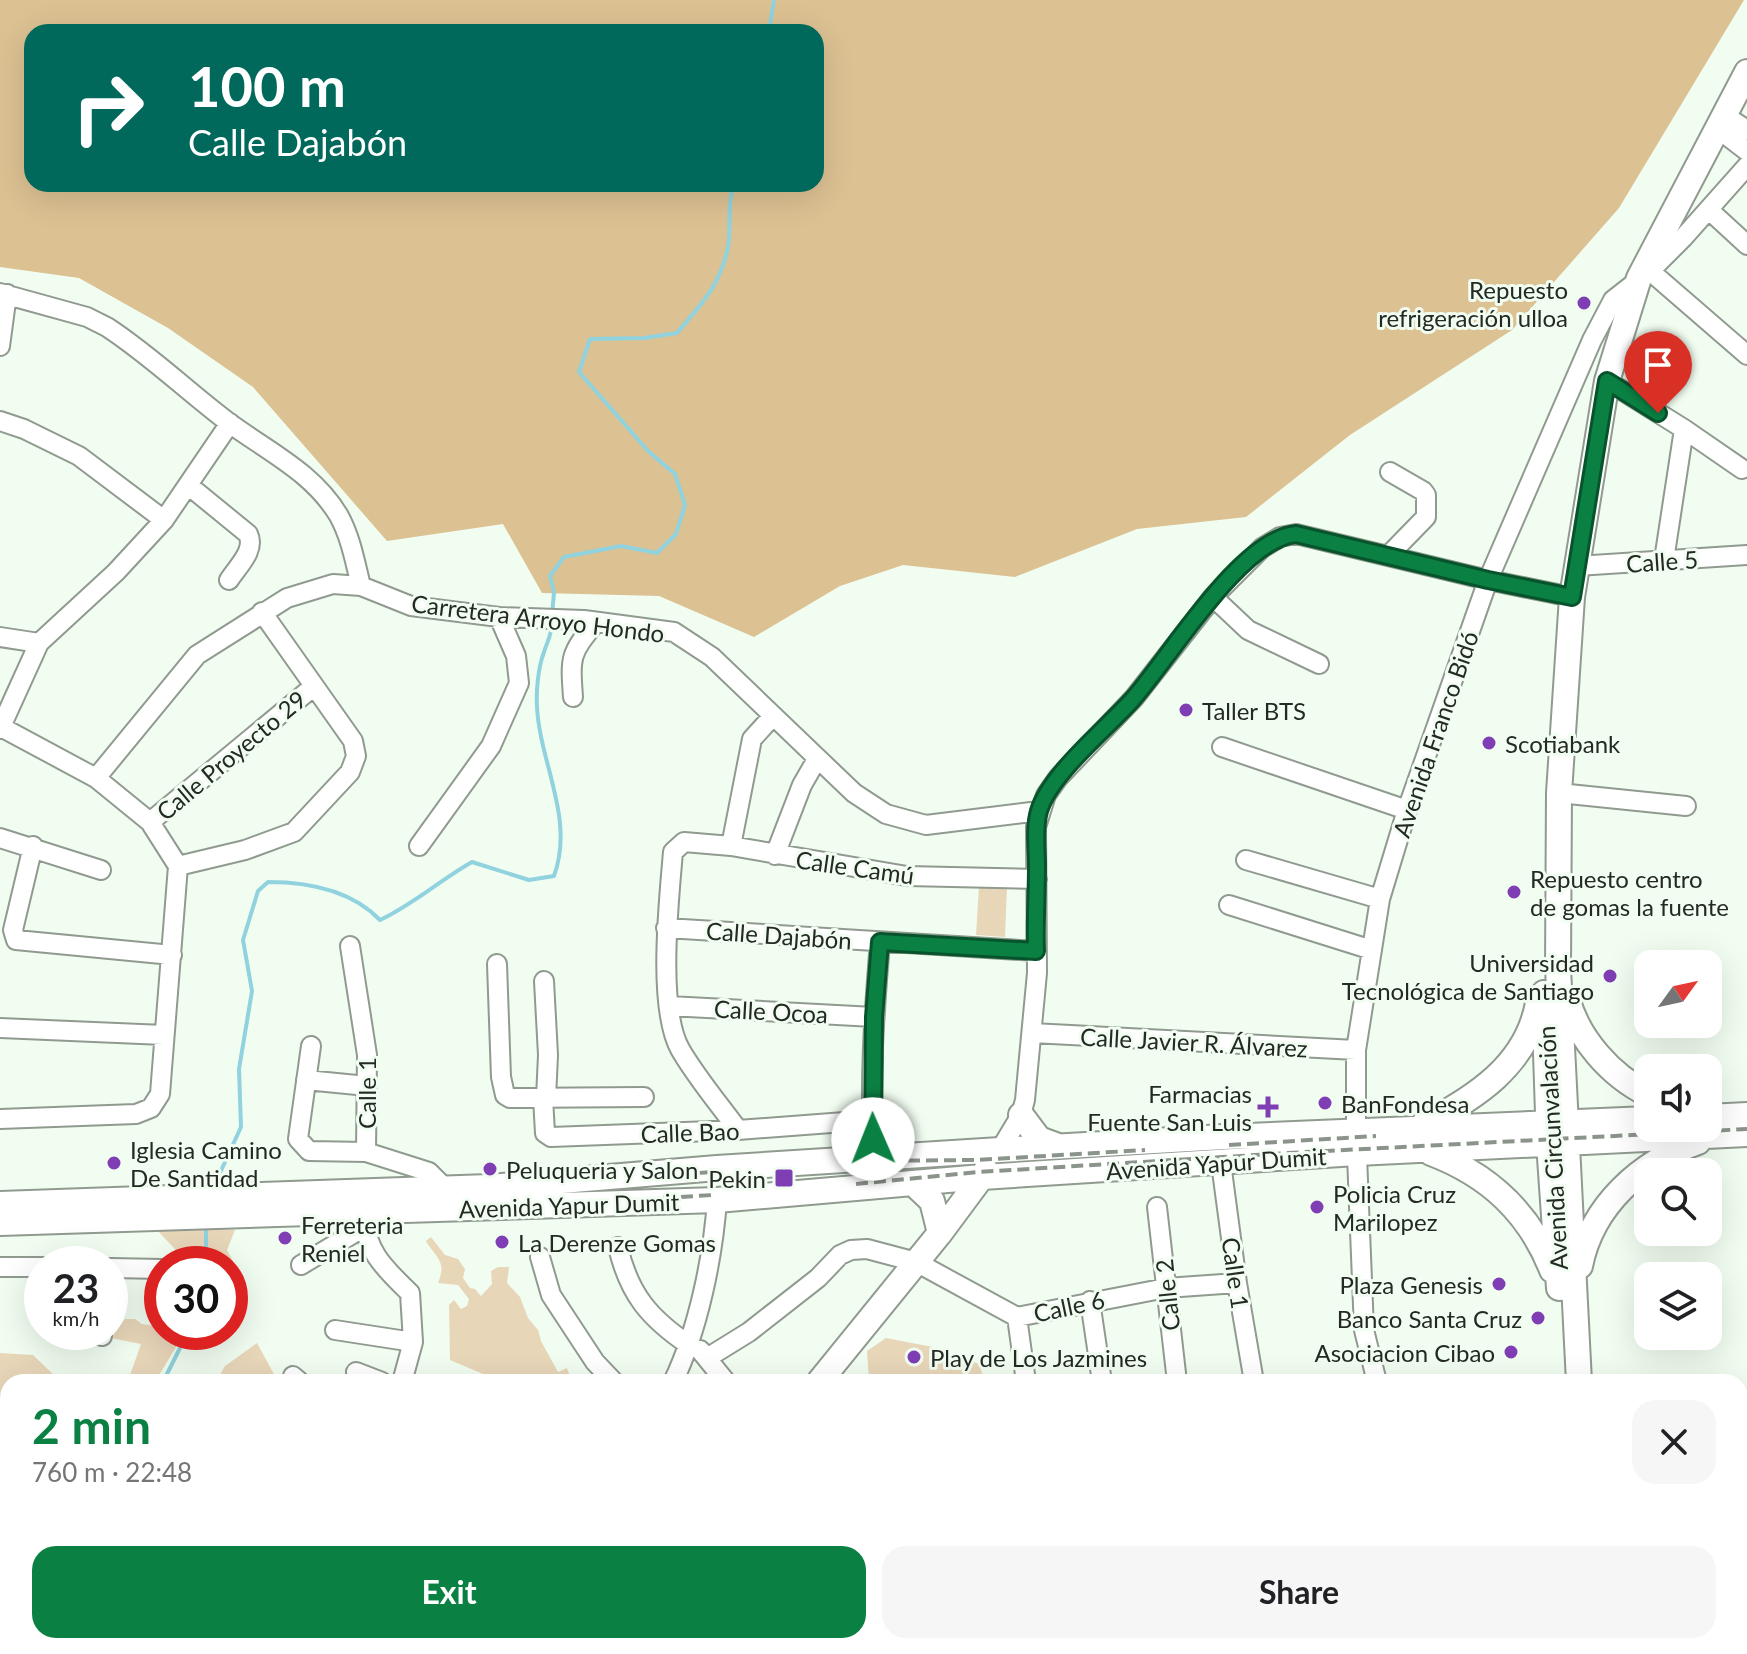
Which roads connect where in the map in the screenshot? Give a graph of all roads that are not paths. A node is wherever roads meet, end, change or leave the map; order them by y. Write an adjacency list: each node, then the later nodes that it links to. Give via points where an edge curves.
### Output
1 (1747, 72): 2 (main road, Avenida Circunvalación)
2 (1721, 122): 3 (street); 4 (street); 8 (main road, Avenida Circunvalación)
3 (1747, 130)
4 (1747, 151)
5 (1747, 166): 6 (street, Avenida Franco Bidó)
6 (1709, 210): 7 (street); 8 (street, Avenida Franco Bidó)
7 (1747, 245)
8 (1644, 274): 11 (street); 12 (main road, Avenida Circunvalación); 25 (street, Avenida Franco Bidó, via 1613,300 1592,340)
9 (4, 294): 10 (street); 14 (street, via 107,327)
10 (0, 346)
11 (1747, 355)
12 (1607, 381): 15 (street); 23 (main road, Avenida Circunvalación)
13 (0, 421): 19 (street, via 79,456)
14 (230, 423): 18 (street); 26 (street, via 315,485 347,534)
15 (1684, 429): 16 (street); 22 (street)
16 (1742, 469)
17 (1390, 472): 21 (street, via 1423,491 1426,517)
18 (188, 485): 19 (street); 24 (street, via 251,539)
19 (164, 520): 33 (street)
20 (1747, 555): 22 (street, Calle 5)
21 (1388, 556): 25 (street); 27 (street, via 1288,535 1262,548)
22 (1664, 560): 23 (street, Calle 5)
23 (1577, 566): 28 (main road, Avenida Circunvalación)
24 (229, 580)
25 (1488, 580): 28 (street); 45 (street, Avenida Franco Bidó)
26 (361, 586): 29 (street, via 333,584); 30 (street, Carretera Arroyo Hondo, via 411,606)
27 (1213, 597): 34 (street, via 1248,630); 46 (street, via 1134,698 1058,778)
28 (1572, 597): 35 (main road, Avenida Circunvalación)
29 (262, 612): 36 (street); 42 (street, via 197,655)
30 (499, 617): 31 (street, Carretera Arroyo Hondo); 50 (street, via 516,656 519,683 491,746)
31 (590, 621): 37 (street, via 573,651); 38 (street, Carretera Arroyo Hondo, via 674,632 712,657)
32 (0, 637): 33 (street)
33 (39, 643): 39 (street)
34 (1319, 664)
35 (1565, 677): 43 (main road, Avenida Circunvalación); 66 (main road, Avenida Circunvalación, via 1544,801)
36 (313, 687): 47 (street, Calle Proyecto 29); 54 (street, via 353,741 356,756 350,772 294,832)
37 (573, 697)
38 (772, 717): 41 (street, Carretera Arroyo Hondo); 51 (street, via 752,739)
39 (0, 728): 42 (street)
40 (1222, 747): 45 (street)
41 (817, 759): 46 (street, Carretera Arroyo Hondo, via 886,814 926,825); 52 (street)
42 (96, 778): 47 (street)
43 (1559, 793): 44 (street); 66 (main road, Avenida Circunvalación)
44 (1686, 806)
45 (1407, 810): 57 (street, Avenida Franco Bidó)
46 (1039, 811): 56 (street)
47 (150, 822): 54 (street)
48 (0, 838): 49 (street)
49 (33, 846): 55 (street); 64 (street, via 13,930 16,940)
50 (419, 846)
51 (731, 846): 52 (street, Calle Camú); 59 (street, Calle Camú, via 677,846)
52 (775, 855): 56 (street, Calle Camú, via 907,876)
53 (1246, 860): 57 (street)
54 (178, 866): 64 (street)
55 (101, 870)
56 (1037, 879): 63 (street)
57 (1380, 899): 62 (street, Avenida Franco Bidó)
58 (1229, 905): 62 (street)
59 (666, 928): 60 (street, Calle Dajabón); 68 (street)
60 (880, 942): 63 (street, Calle Dajabón); 69 (street)
61 (350, 946): 76 (street, Calle 1)
62 (1372, 950): 74 (street, Avenida Franco Bidó)
63 (1036, 951): 71 (street)
64 (172, 955): 72 (street)
65 (497, 964): 79 (street, via 504,1092 510,1098)
66 (1551, 968): 77 (main road, via 1587,1040 1607,1066); 89 (main road, Avenida Circunvalación); 91 (main road, via 1525,1040 1509,1064)
67 (544, 981): 79 (street)
68 (669, 1006): 69 (street, Calle Ocoa); 88 (street, via 680,1049)
69 (874, 1017): 84 (street)
70 (0, 1028): 72 (street)
71 (1032, 1033): 74 (street, Calle Javier R. Álvarez); 80 (street)
72 (164, 1035): 82 (street, via 160,1094 151,1108 136,1114)
73 (311, 1046): 75 (street)
74 (1356, 1050): 92 (street, Avenida Franco Bidó)
75 (306, 1080): 76 (street); 96 (street, via 298,1139 302,1146 309,1151)
76 (367, 1086): 96 (street, Calle 1)
77 (1634, 1087)
78 (644, 1097): 79 (street)
79 (545, 1098): 88 (street, Calle Bao, via 545,1133 551,1137)
80 (1021, 1115): 94 (main road, via 1039,1139); 95 (street)
81 (1747, 1115): 83 (main road)
82 (0, 1119)
83 (1722, 1119)
84 (871, 1120): 88 (street, Calle Bao); 97 (street)
85 (1634, 1121): 89 (main road)
86 (1722, 1124): 90 (main road)
87 (1634, 1127): 89 (main road)
88 (738, 1130)
89 (1558, 1133): 91 (main road, Avenida Yapur Dumit); 118 (main road, Avenida Circunvalación)
90 (1747, 1134)
91 (1420, 1140): 92 (main road, Avenida Yapur Dumit); 118 (main road, via 1504,1194 1526,1219)
92 (1356, 1142): 94 (main road, Avenida Yapur Dumit); 98 (main road, Avenida Yapur Dumit); 136 (street, Avenida Franco Bidó, via 1364,1330)
93 (1684, 1142): 118 (main road, via 1630,1179 1611,1200 1592,1229)
94 (1060, 1147): 95 (main road, Avenida Yapur Dumit)
95 (1000, 1150): 97 (main road, Avenida Yapur Dumit); 99 (main road)
96 (366, 1152): 101 (street, Calle 1, via 429,1172)
97 (874, 1158): 101 (main road, Avenida Yapur Dumit)
98 (1221, 1163): 99 (main road, Avenida Yapur Dumit); 116 (street, Calle 1)
99 (982, 1177): 100 (main road, Avenida Yapur Dumit); 109 (main road)
100 (913, 1183): 102 (main road, Avenida Yapur Dumit); 109 (main road, via 932,1201)
101 (445, 1188): 103 (main road, Avenida Yapur Dumit)
102 (717, 1200): 107 (main road, Avenida Yapur Dumit); 123 (street)
103 (277, 1203): 106 (main road, Avenida Yapur Dumit); 107 (main road, Avenida Yapur Dumit)
104 (0, 1204): 106 (main road, Avenida Yapur Dumit)
105 (1157, 1207): 117 (street, Calle 2)
106 (165, 1208): 108 (main road, Avenida Yapur Dumit)
107 (365, 1219): 113 (street); 122 (street, via 370,1246 410,1293)
108 (0, 1223)
109 (940, 1233): 112 (main road)
110 (618, 1247): 123 (street, via 637,1298 663,1328)
111 (540, 1257): 128 (street, via 551,1295)
112 (916, 1262): 120 (street, Calle 6); 124 (street, Calle 6, via 867,1249 840,1255 749,1332); 131 (main road)
113 (301, 1265)
114 (0, 1267): 115 (street)
115 (24, 1267)
116 (1237, 1283): 117 (street, Calle 6); 135 (street, Calle 1)
117 (1166, 1288): 119 (street, Calle 6); 134 (street, Calle 2)
118 (1567, 1291): 137 (main road, Avenida Circunvalación); 138 (main road, Avenida Circunvalación)
119 (1090, 1301): 120 (street, Calle 6); 133 (street)
120 (1017, 1317): 132 (street)
121 (335, 1330): 122 (street)
122 (413, 1342): 127 (street)
123 (690, 1342): 124 (street); 129 (street)
124 (707, 1358): 130 (street)
125 (356, 1372): 126 (street)
126 (361, 1374)
127 (404, 1374)
128 (606, 1374)
129 (676, 1374)
130 (720, 1374)
131 (825, 1374)
132 (1025, 1374)
133 (1101, 1374)
134 (1176, 1374)
135 (1253, 1374)
136 (1375, 1374)
137 (1562, 1374)
138 (1578, 1374)

